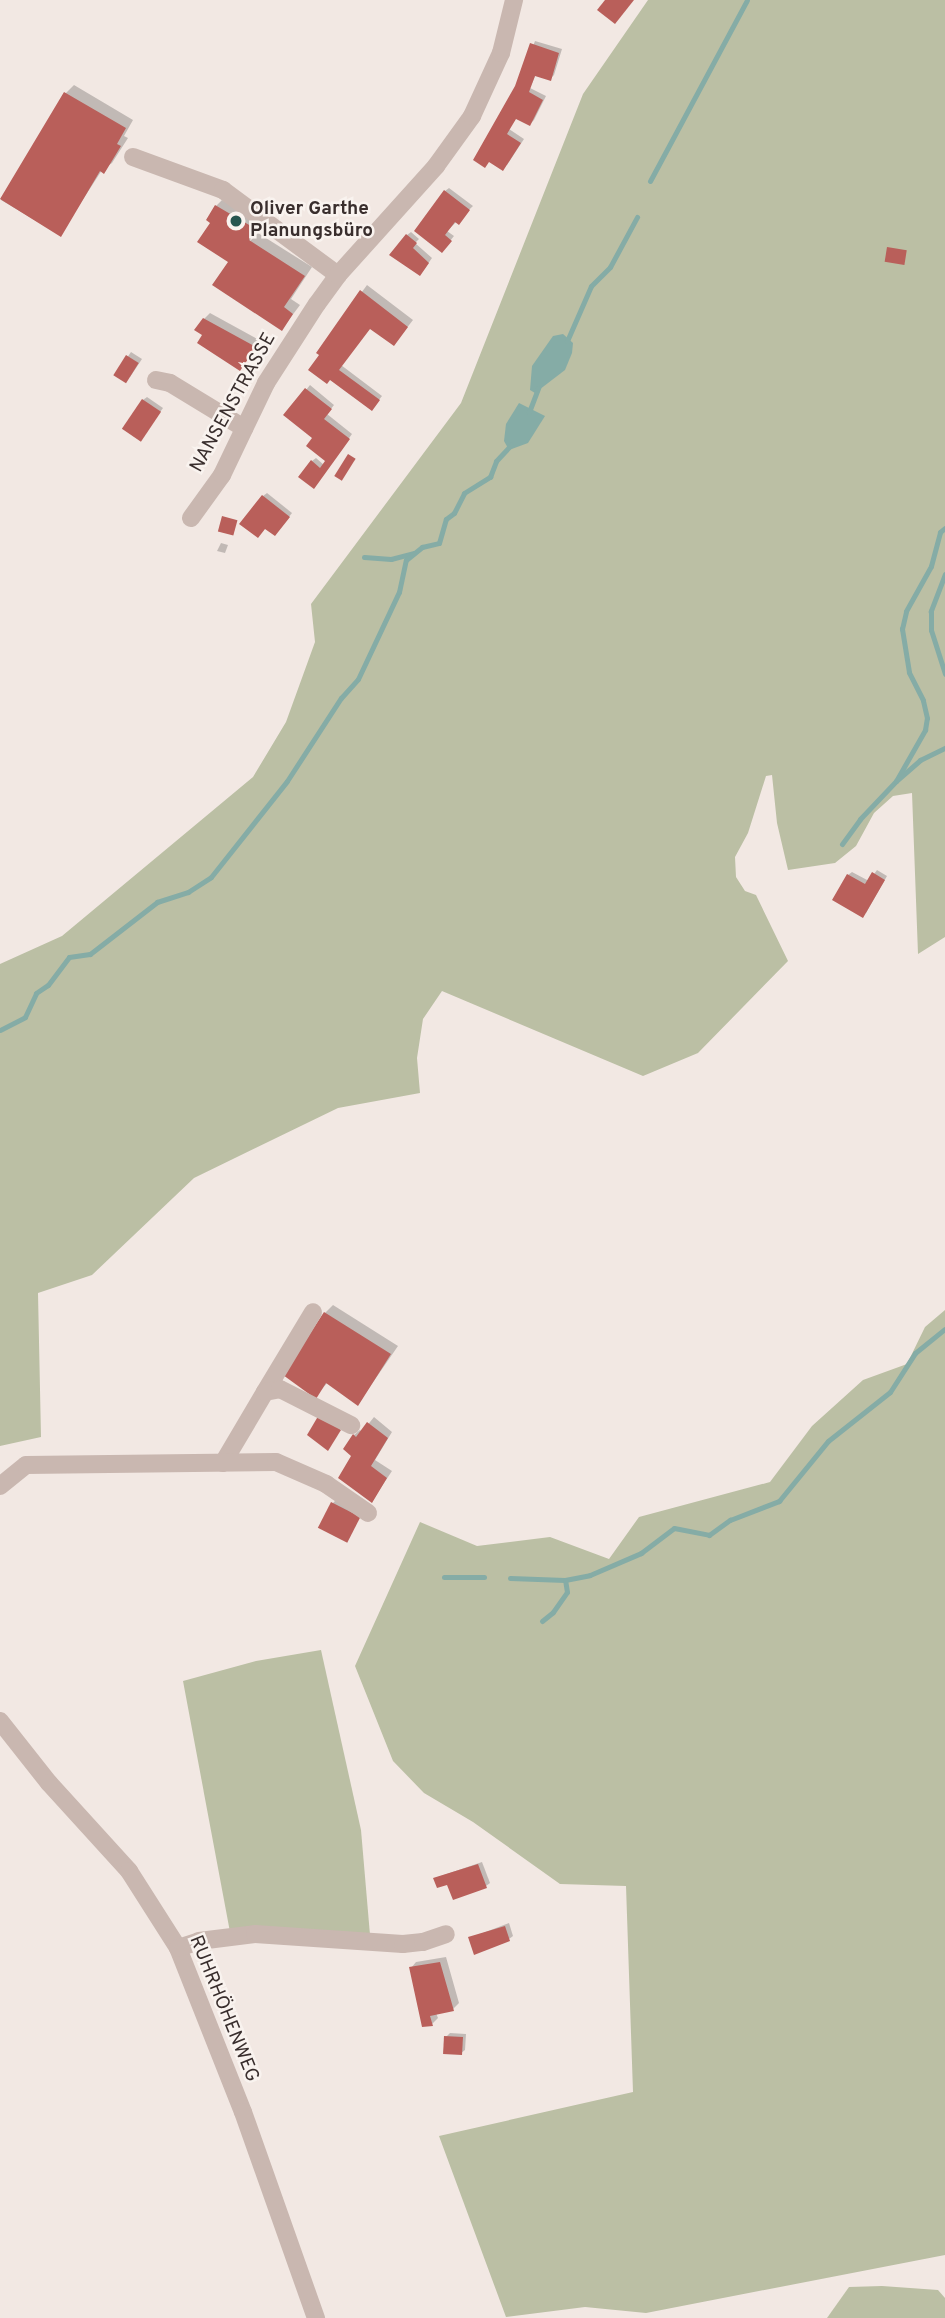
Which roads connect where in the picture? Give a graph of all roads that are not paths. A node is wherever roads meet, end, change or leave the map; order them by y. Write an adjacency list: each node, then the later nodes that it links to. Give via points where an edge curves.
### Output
1 (514, 0): 3 (street, NANSENSTRASSE, via 501,53 472,116 436,166)
2 (133, 157): 3 (street, via 223,190)
3 (338, 275): 5 (street, NANSENSTRASSE, via 279,362)
4 (156, 380): 5 (street, via 170,383)
5 (244, 428): 6 (street, NANSENSTRASSE, via 222,475)
6 (191, 518)
7 (313, 1312): 8 (street)
8 (265, 1392): 9 (street, via 280,1389); 10 (street)
9 (351, 1425)
10 (223, 1463): 11 (street, via 26,1465); 12 (street, via 276,1462 326,1484)
11 (0, 1486)
12 (368, 1513)
13 (0, 1721): 15 (street, RUHRHÖHENWEG, via 129,1871)
14 (446, 1934): 15 (street, via 403,1944 255,1934 223,1936)
15 (178, 1948): 16 (street, RUHRHÖHENWEG, via 243,2112)
16 (316, 2318)

